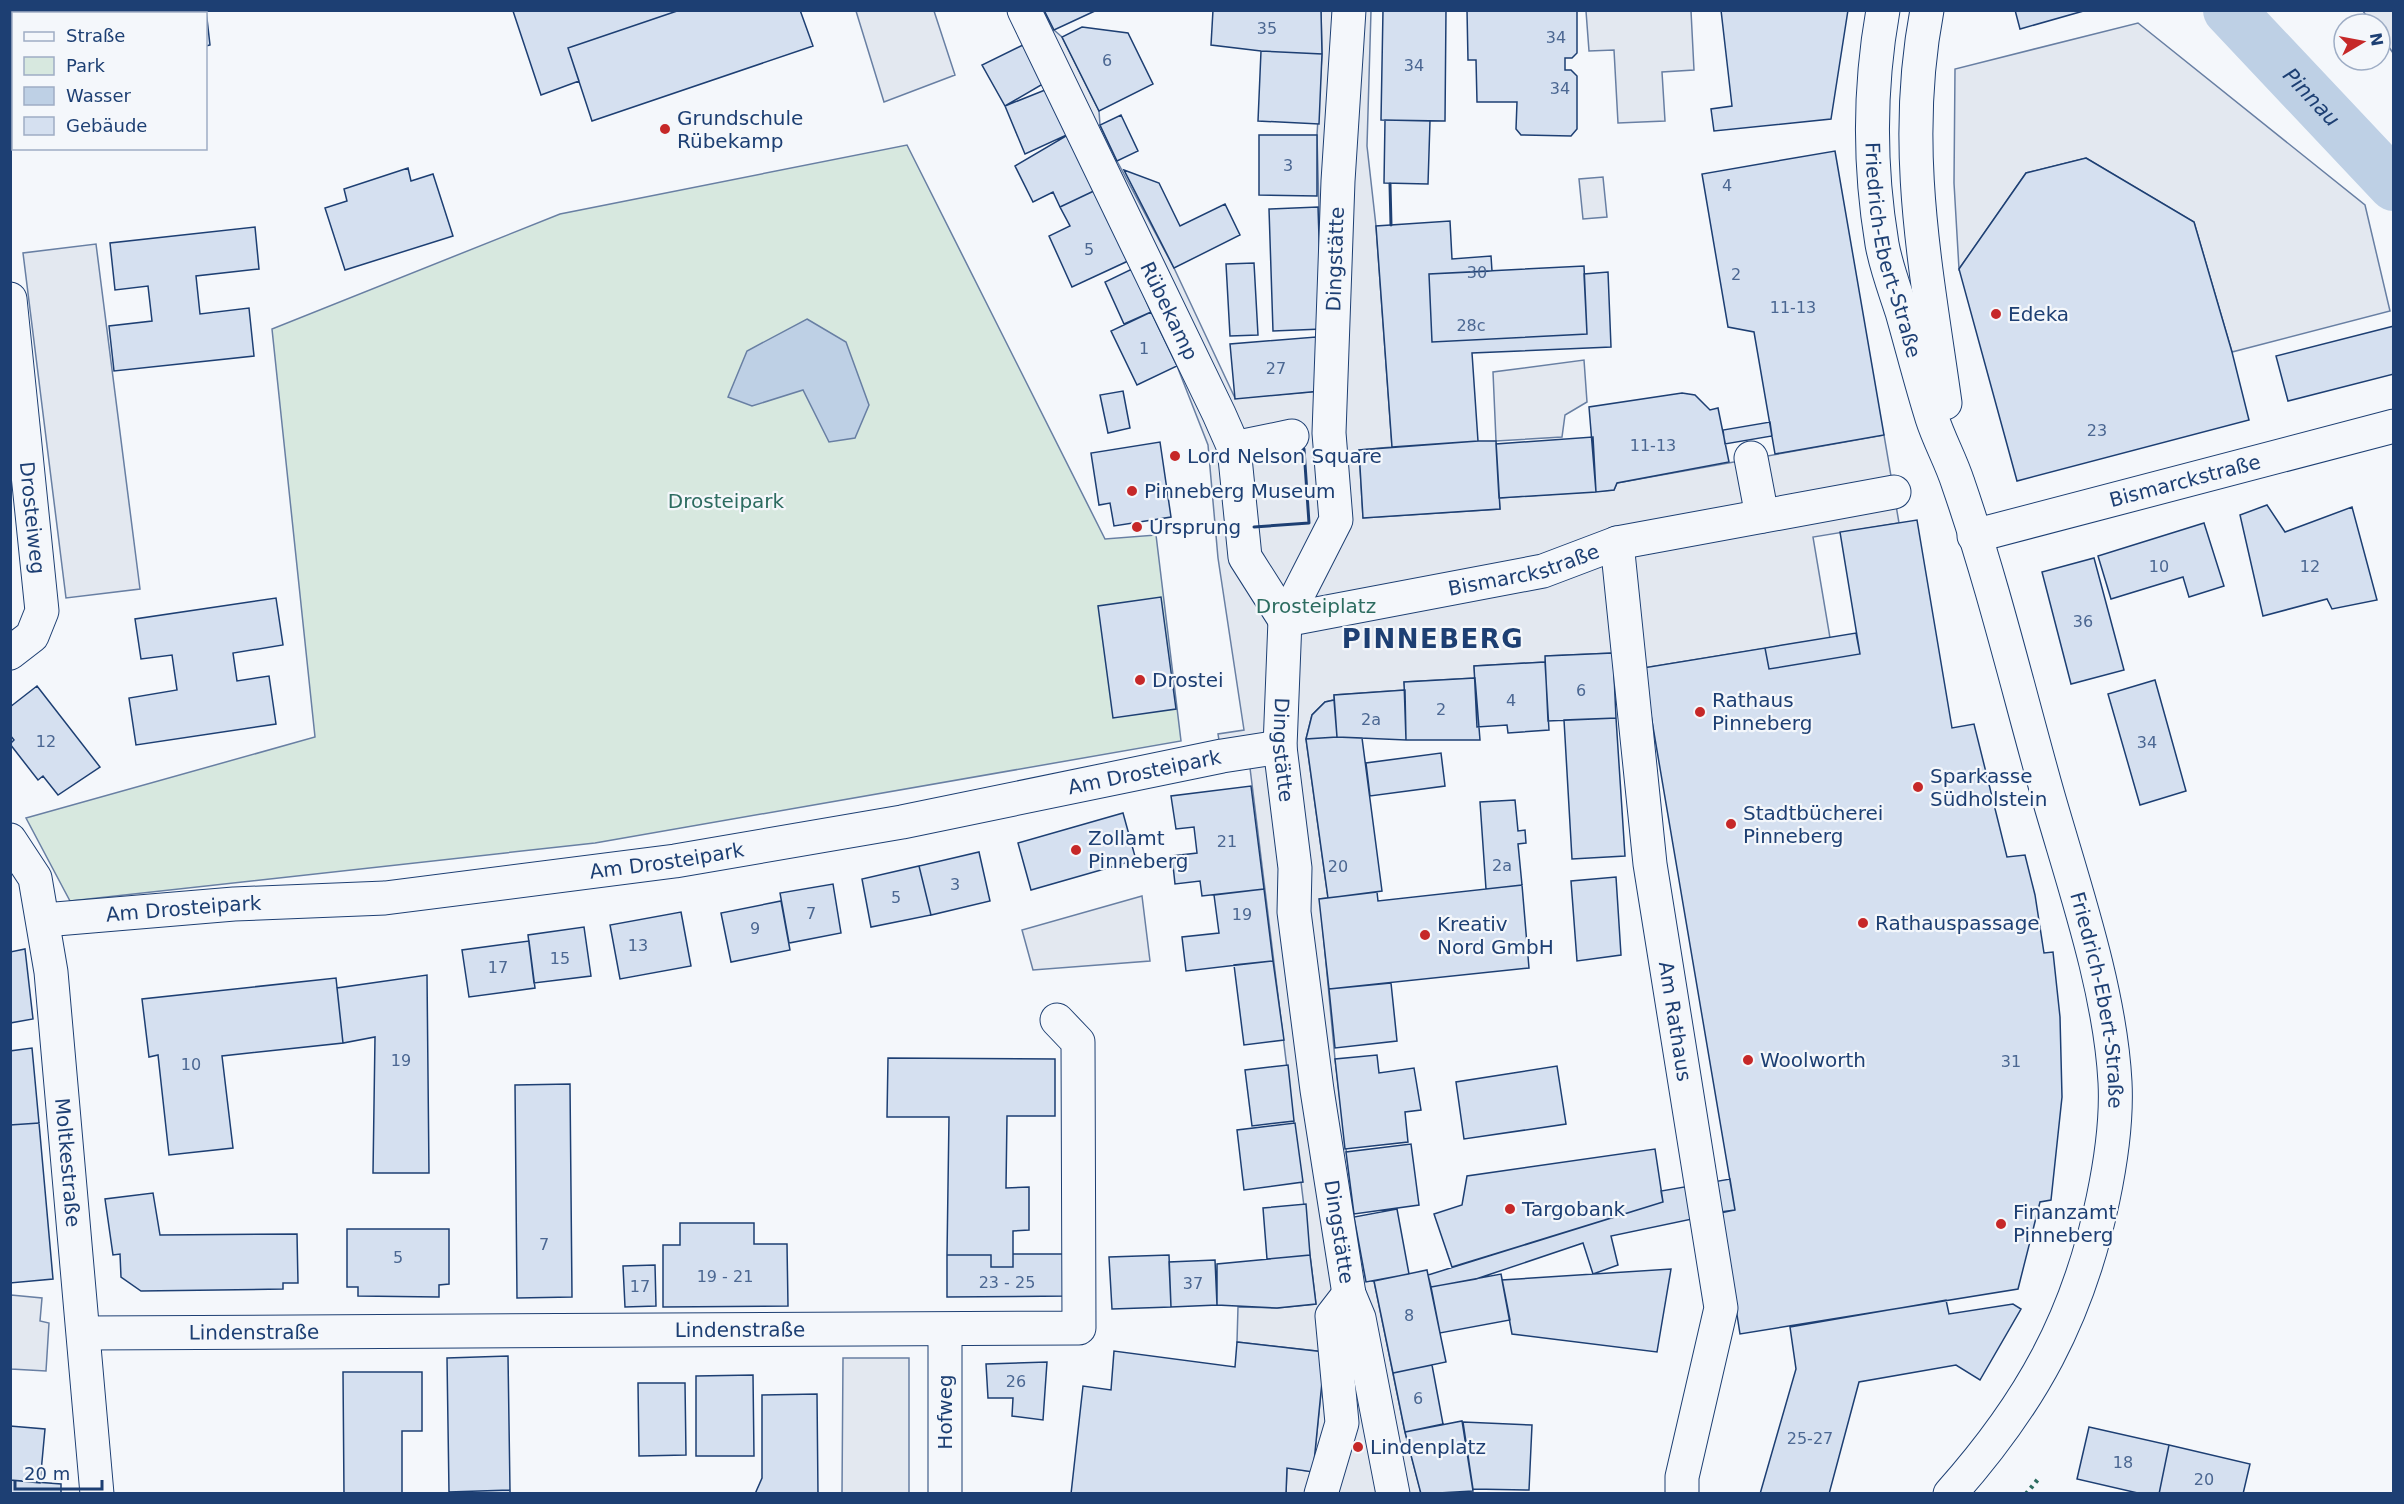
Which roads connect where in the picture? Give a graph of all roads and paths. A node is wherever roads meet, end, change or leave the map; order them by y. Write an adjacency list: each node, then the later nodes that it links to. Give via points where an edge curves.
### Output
1 (1024, 10): 10 (street, Rübekamp)
2 (1349, 10): 9 (street, Dingstätte, via 1338,181)
3 (1883, 10): 5 (street, Friedrich-Ebert-Straße, via 1871,133)
4 (1927, 10): 6 (street, Friedrich-Ebert-Straße, via 1918,56 1914,148)
5 (1883, 248): 6 (street, via 1904,274 1917,281); 12 (street, Friedrich-Ebert-Straße, via 1932,420)
6 (1928, 281): 12 (street, Friedrich-Ebert-Straße)
7 (10, 298): 18 (street, Drosteiweg, via 42,611 32,636)
8 (2394, 426): 15 (street, Bismarckstraße)
9 (1307, 435): 10 (street); 17 (street, Dingstätte, via 1336,520)
10 (1234, 448): 17 (street, Rübekamp, via 1245,557)
11 (1751, 458): 14 (street)
12 (1958, 481): 15 (street, Friedrich-Ebert-Straße)
13 (1894, 492): 14 (street, Bismarckstraße)
14 (1762, 516): 16 (street, Bismarckstraße)
15 (1974, 536): 33 (street, Friedrich-Ebert-Straße, via 2081,905 2110,1044 2115,1110 2109,1176 2094,1245 2065,1326 2024,1398 1983,1457)
16 (1617, 543): 17 (street, Bismarckstraße, via 1543,571); 32 (street, Am Rathaus, via 1650,864 1721,1308 1682,1477)
17 (1285, 620): 19 (street, Dingstätte)
18 (10, 653)
19 (1280, 747): 21 (street, Am Drosteipark, via 902,822 675,861 385,898 234,904); 23 (street, Dingstätte, via 1295,868 1294,912 1312,1054)
20 (10, 840): 21 (street, Moltkestraße, via 35,878)
21 (44, 920): 25 (street, Moltkestraße)
22 (1057, 1020): 24 (street, Lindenstraße, via 1078,1042 1079,1328)
23 (1363, 1295): 26 (street, Dingstätte, via 1359,1318); 27 (street, via 1332,1316)
24 (945, 1330): 25 (street, Lindenstraße); 29 (street, Hofweg)
25 (84, 1333): 28 (street, Moltkestraße)
26 (1369, 1379): 27 (street); 31 (street, Dingstätte)
27 (1342, 1423): 30 (street)
28 (97, 1494)
29 (945, 1494)
30 (1321, 1494)
31 (1393, 1494)
32 (1682, 1494)
33 (1950, 1494)

